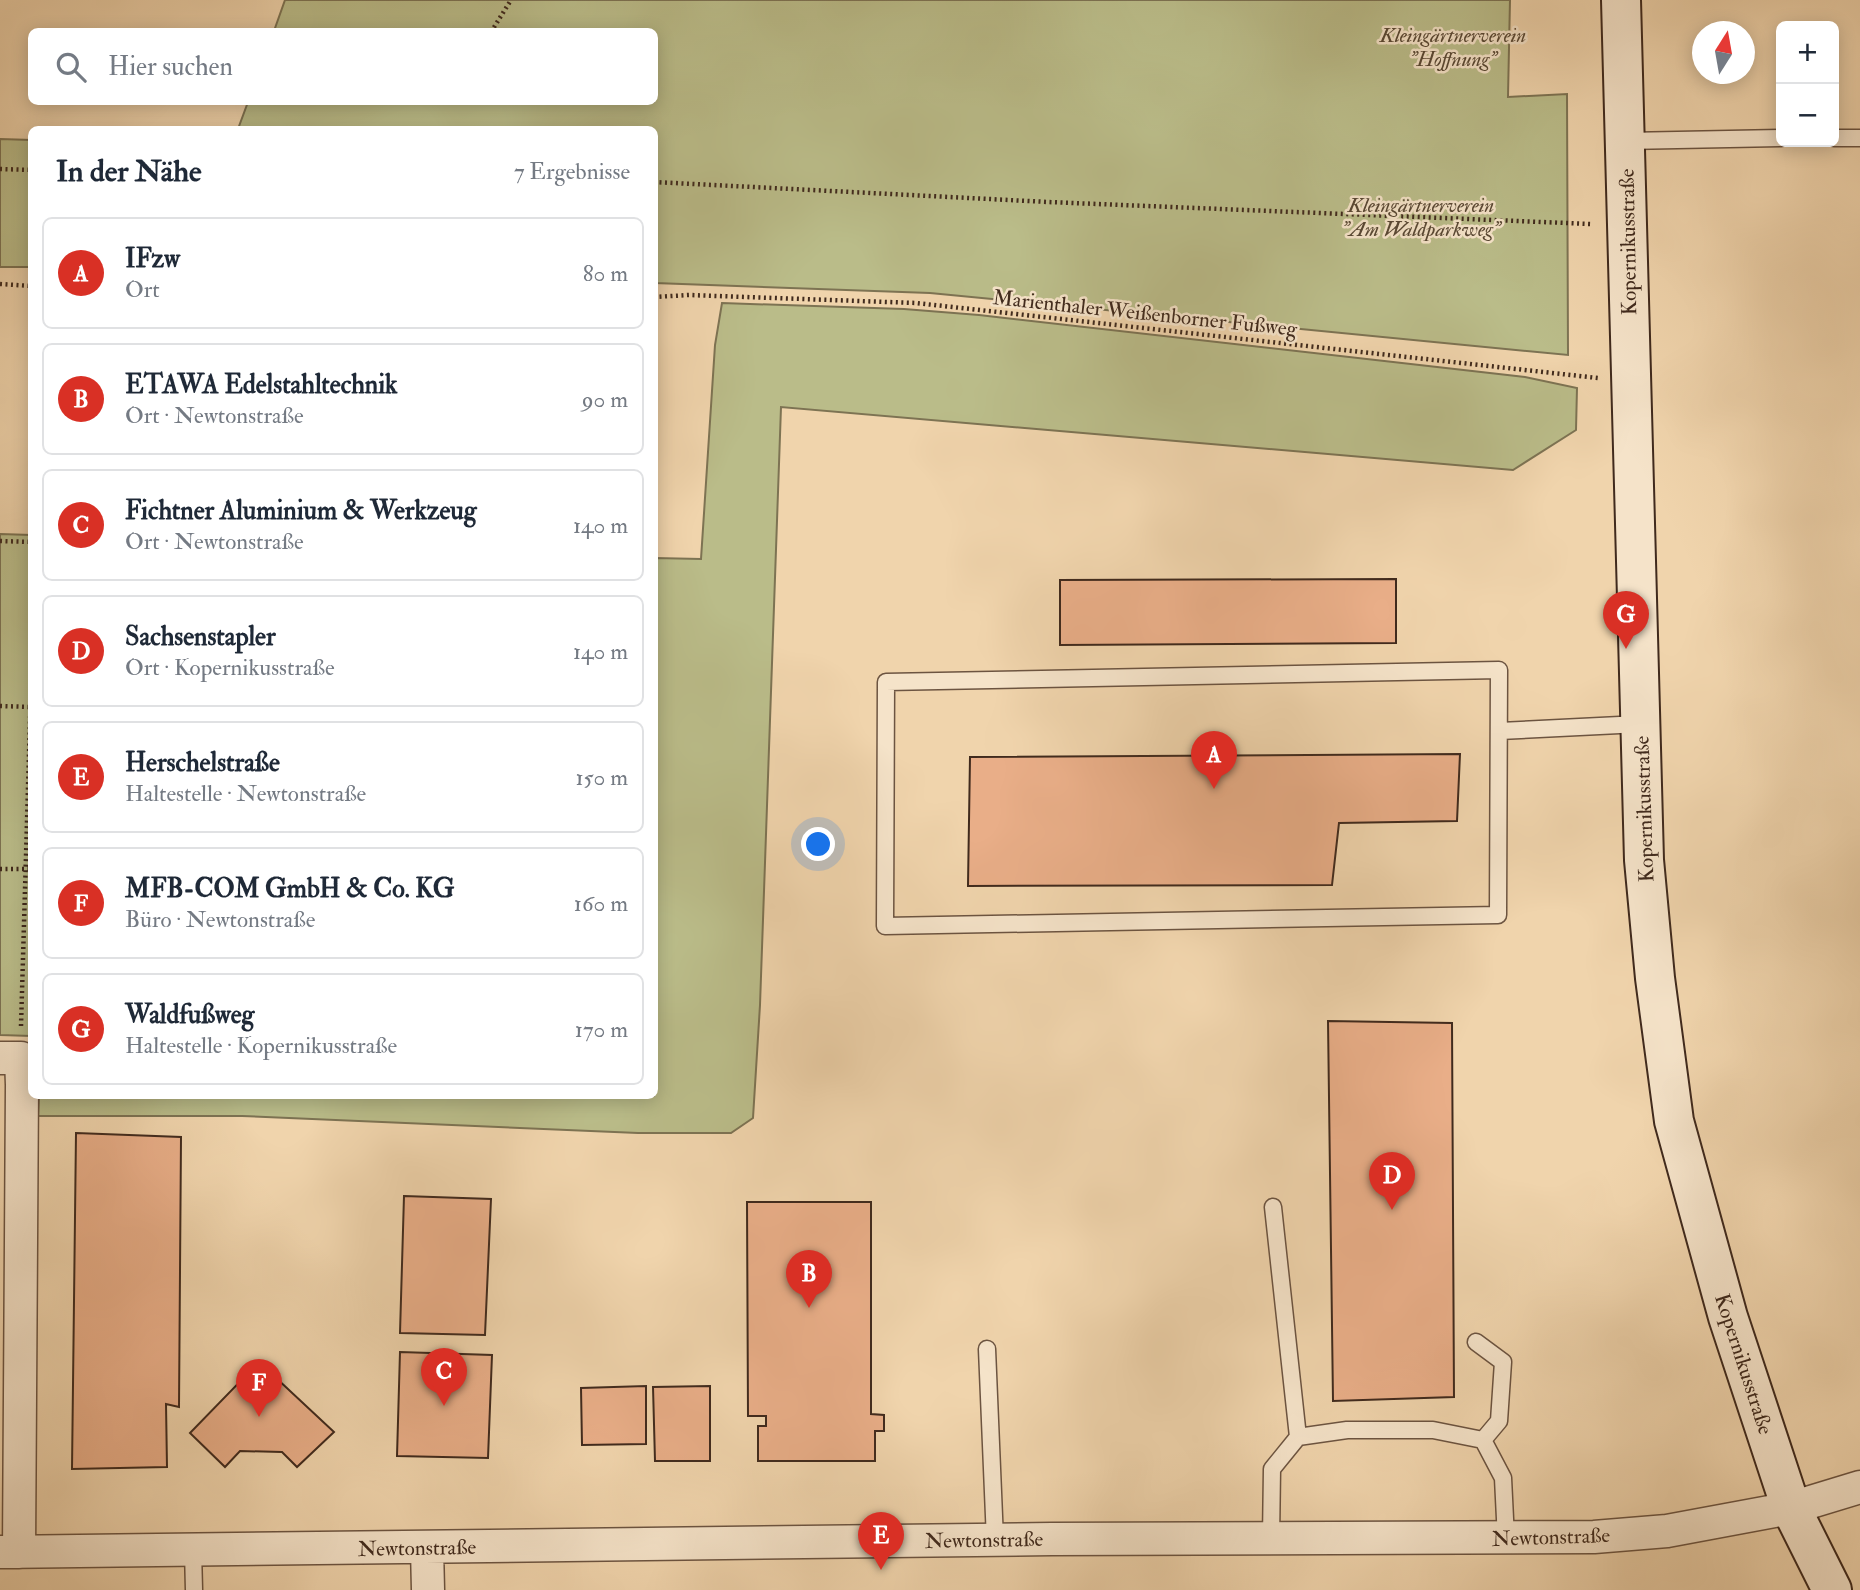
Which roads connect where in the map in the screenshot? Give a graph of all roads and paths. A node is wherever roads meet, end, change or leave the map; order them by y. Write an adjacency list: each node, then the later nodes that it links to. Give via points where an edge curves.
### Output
1 (512, 0): 3 (path)
2 (1621, 0): 7 (street, Kopernikusstraße)
3 (494, 28)
4 (1776, 138): 7 (lane)
5 (1839, 138): 6 (lane)
6 (1860, 138)
7 (1626, 141): 11 (street, Kopernikusstraße)
8 (0, 169): 9 (path)
9 (28, 170)
10 (658, 181): 11 (path)
11 (1627, 225): 15 (street, Kopernikusstraße)
12 (0, 284): 13 (path)
13 (28, 286)
14 (658, 297): 15 (path, Marienthaler Weißenborner Fußweg, via 916,303)
15 (1631, 382): 20 (street, Kopernikusstraße)
16 (0, 541): 17 (path)
17 (28, 542)
18 (0, 706): 19 (path)
19 (28, 707)
20 (1640, 724): 21 (lane); 33 (street, Kopernikusstraße, via 1644,860 1674,1121 1728,1317)
21 (1500, 731): 21 (lane, via 1499,670 886,682 886,926 1498,915)
22 (28, 761): 24 (path)
23 (0, 869): 24 (path)
24 (24, 870): 25 (path); 26 (path)
25 (28, 870)
26 (10, 1058): 39 (street, Newtonstraße, via 22,1085)
27 (1273, 1207): 30 (lane)
28 (1476, 1342): 31 (lane, via 1503,1362 1499,1421)
29 (987, 1349): 36 (lane)
30 (1298, 1437): 31 (lane, via 1347,1430 1433,1430); 34 (lane, via 1272,1469)
31 (1483, 1440): 35 (lane, via 1503,1478)
32 (1860, 1486): 33 (street, Newtonstraße)
33 (1791, 1508): 35 (street, Newtonstraße, via 1667,1531); 42 (street, Kopernikusstraße)
34 (1271, 1539): 35 (street, Newtonstraße); 36 (street, Newtonstraße)
35 (1506, 1539)
36 (995, 1540): 37 (street, Newtonstraße)
37 (427, 1548): 38 (street, Newtonstraße); 41 (street)
38 (193, 1550): 39 (street, Newtonstraße); 40 (lane)
39 (9, 1552)
40 (194, 1590)
41 (428, 1590)
42 (1832, 1590)

